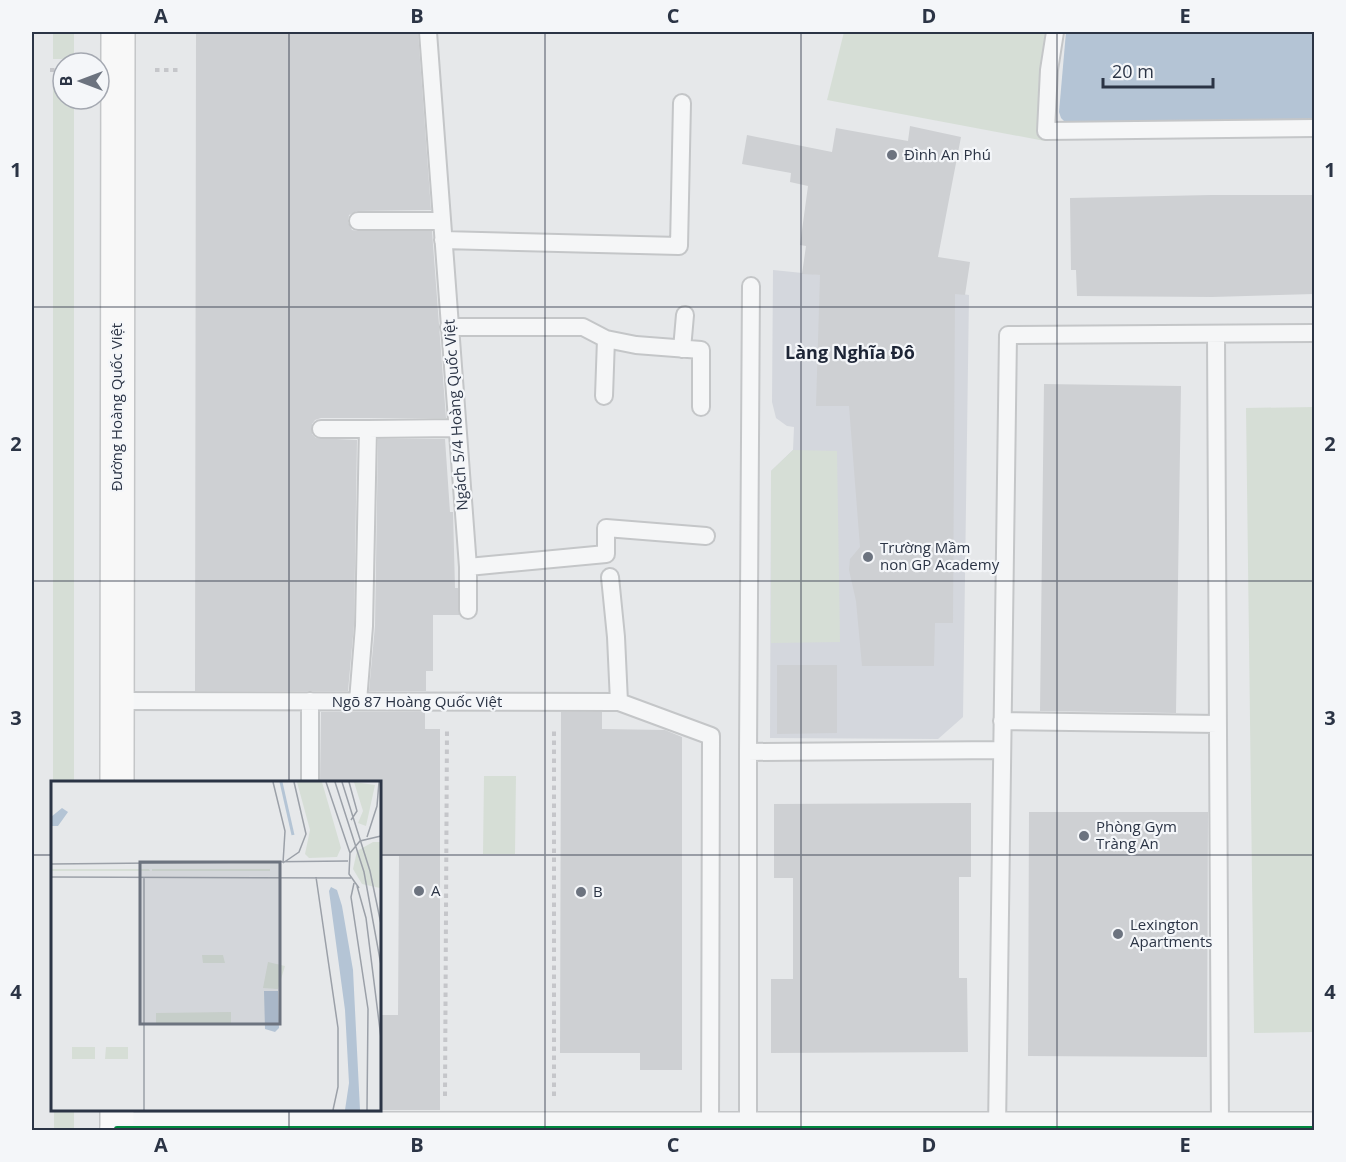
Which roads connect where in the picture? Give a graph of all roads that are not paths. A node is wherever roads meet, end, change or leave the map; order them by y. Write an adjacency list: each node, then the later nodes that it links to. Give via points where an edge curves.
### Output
1 (118, 32): 25 (main road, Đường Hoàng Quốc Việt)
2 (428, 32): 7 (lane, Ngách 5/4 Hoàng Quốc Việt)
3 (1055, 32): 5 (lane, via 1046,131)
4 (682, 103): 8 (lane, via 679,246)
5 (1314, 128)
6 (358, 221): 7 (lane)
7 (442, 221): 8 (lane, Ngách 5/4 Hoàng Quốc Việt)
8 (443, 240): 11 (lane, Ngách 5/4 Hoàng Quốc Việt)
9 (751, 286): 32 (lane)
10 (685, 315): 15 (lane)
11 (449, 327): 14 (lane, via 583,327); 18 (lane, Ngách 5/4 Hoàng Quốc Việt)
12 (1314, 333): 13 (lane)
13 (1216, 334): 29 (lane, via 1008,335); 30 (lane)
14 (606, 339): 15 (lane); 16 (lane)
15 (682, 349): 17 (lane, via 701,350)
16 (604, 396)
17 (701, 407)
18 (456, 428): 20 (lane); 22 (lane, Ngách 5/4 Hoàng Quốc Việt)
19 (321, 429): 20 (lane)
20 (368, 429): 27 (lane, via 364,626)
21 (705, 536): 22 (lane, via 606,528 606,554)
22 (468, 567): 24 (lane, Ngách 5/4 Hoàng Quốc Việt)
23 (610, 577): 28 (lane)
24 (468, 610)
25 (117, 701): 26 (lane, Ngõ 87 Hoàng Quốc Việt); 33 (main road, Đường Hoàng Quốc Việt)
26 (310, 701): 27 (lane, Ngõ 87 Hoàng Quốc Việt); 34 (lane)
27 (358, 701): 28 (lane, Ngõ 87 Hoàng Quốc Việt)
28 (619, 702): 38 (lane, Ngõ 87 Hoàng Quốc Việt, via 711,736)
29 (1002, 721): 30 (lane); 31 (lane)
30 (1218, 724): 41 (lane)
31 (1002, 750): 32 (lane); 40 (lane)
32 (748, 752): 39 (lane)
33 (117, 781)
34 (310, 781)
35 (117, 1123): 36 (street)
36 (445, 1130): 37 (street)
37 (554, 1130): 38 (street)
38 (710, 1130): 39 (street)
39 (748, 1130): 40 (street)
40 (997, 1130): 41 (street)
41 (1220, 1130): 42 (street)
42 (1314, 1130)

